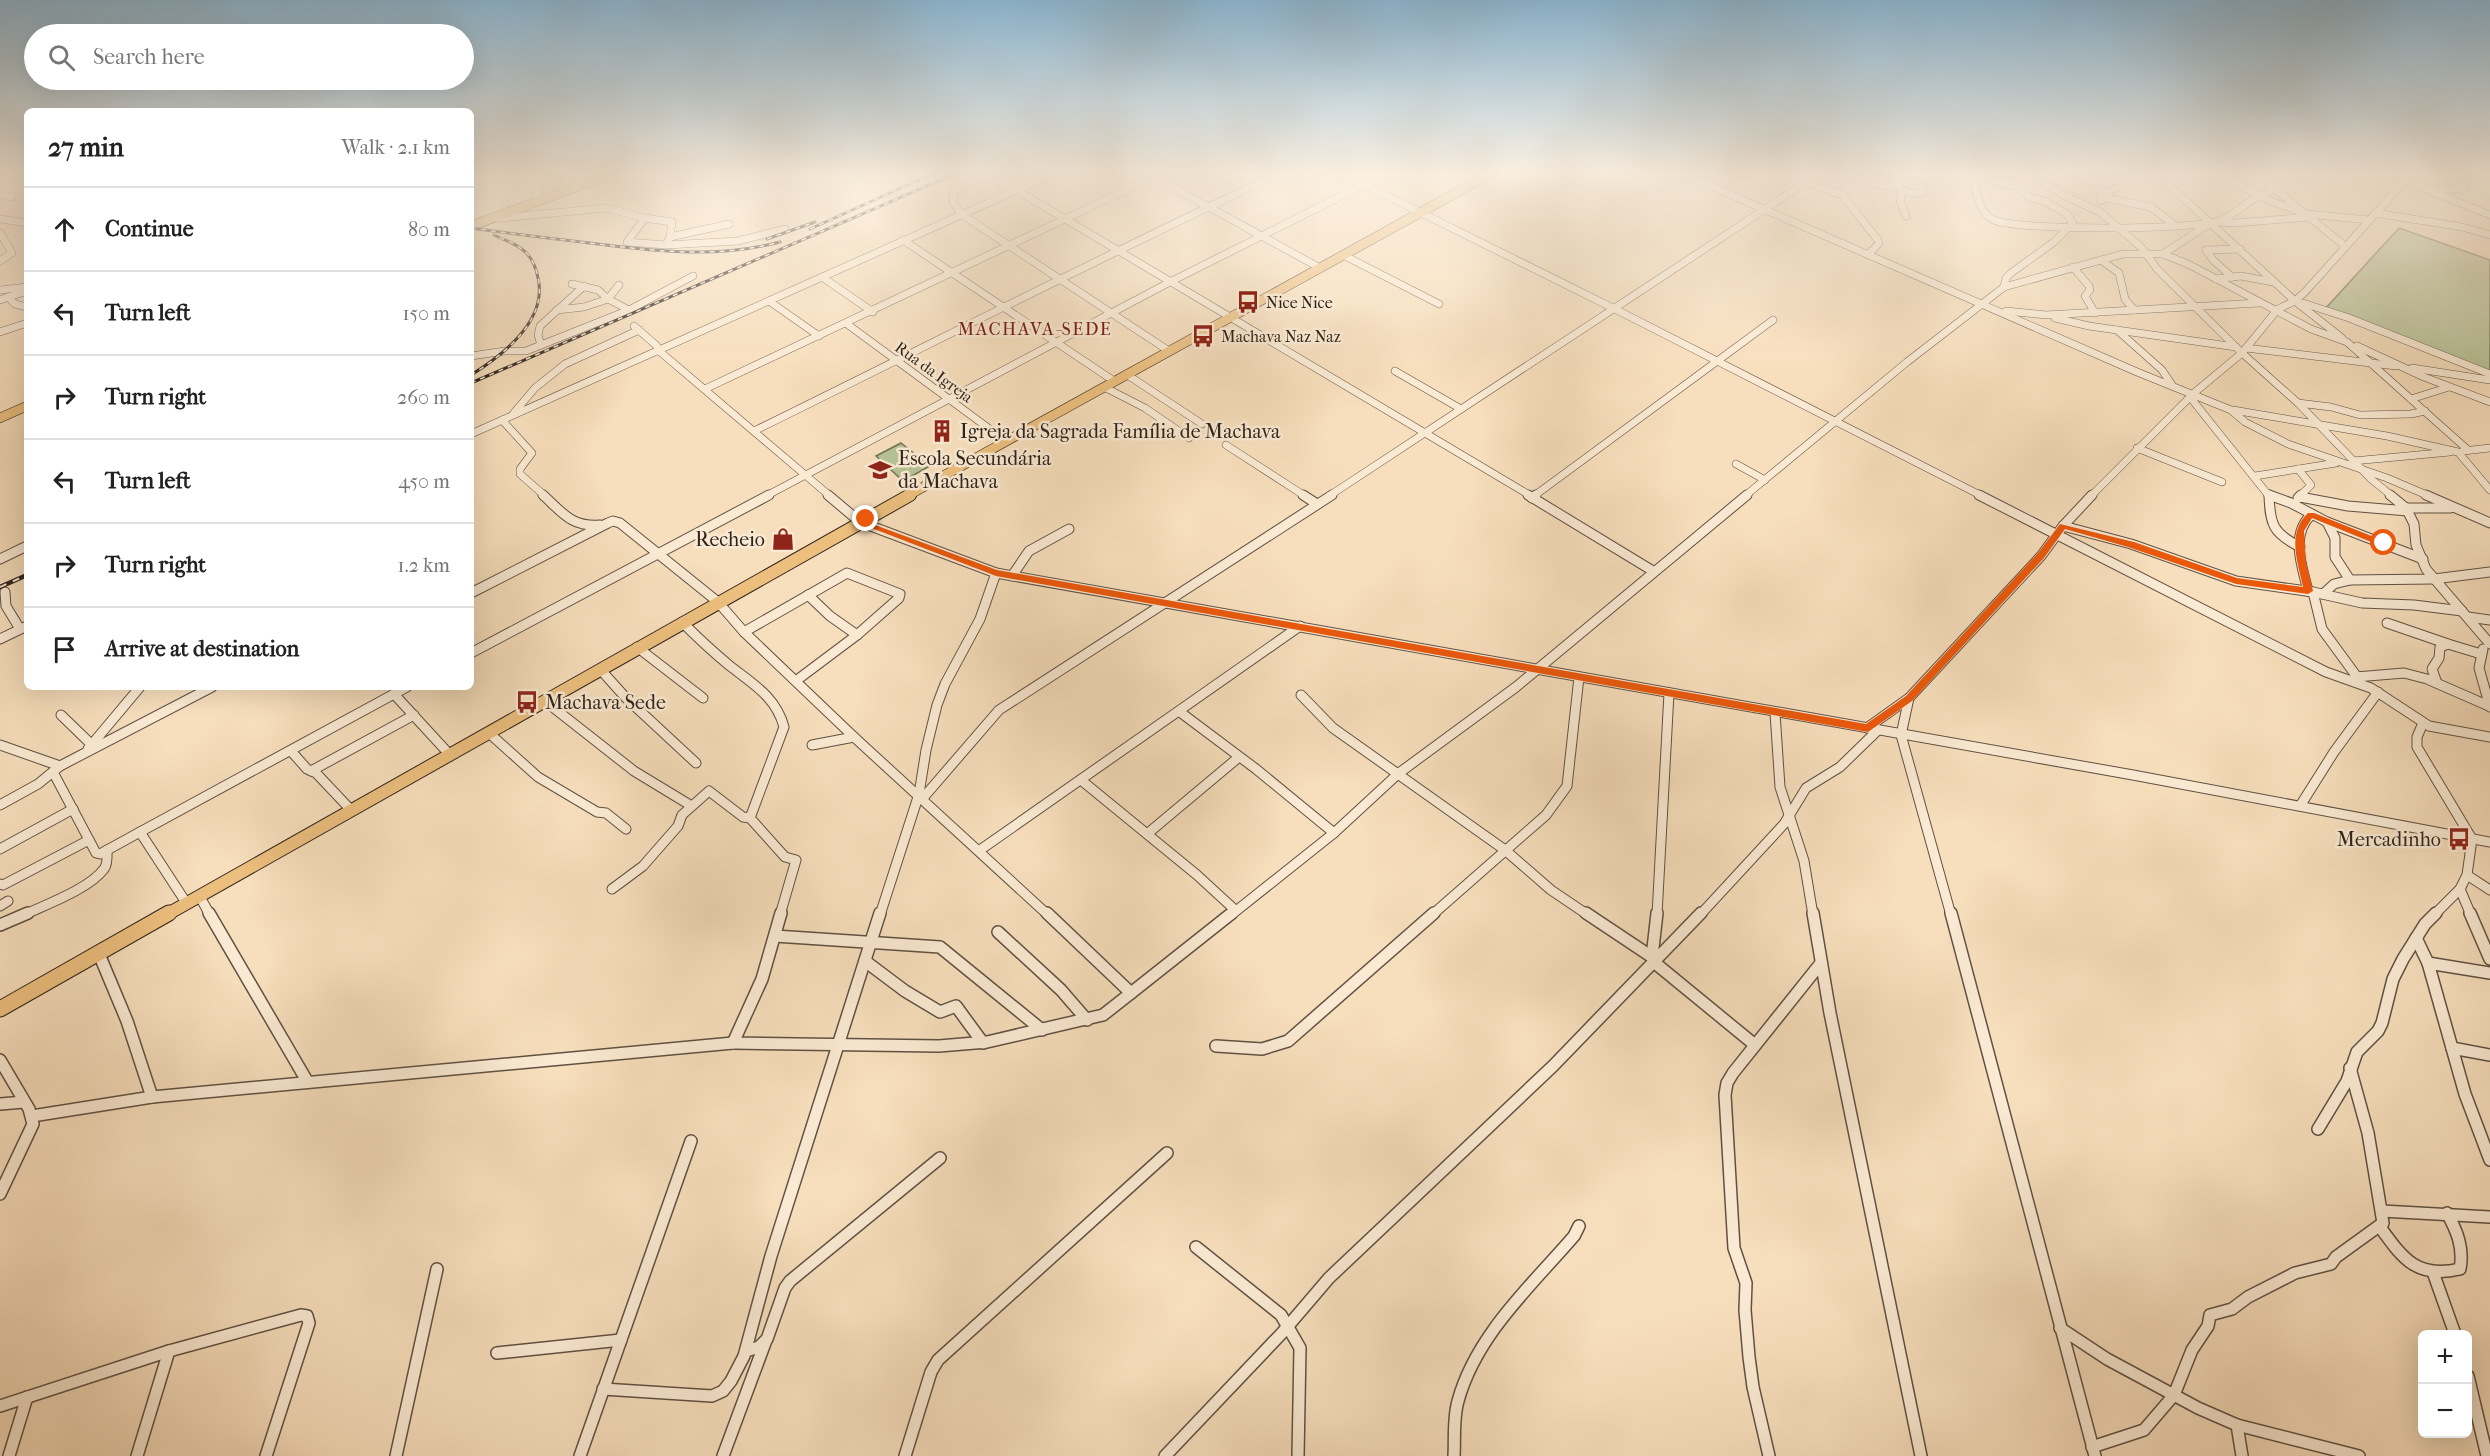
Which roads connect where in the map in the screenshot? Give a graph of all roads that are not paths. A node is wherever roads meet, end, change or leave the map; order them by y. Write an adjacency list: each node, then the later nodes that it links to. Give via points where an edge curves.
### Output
1 (5, 241): 34 (street, via 12,253)
2 (628, 241): 24 (street)
3 (668, 241): 24 (street)
4 (726, 241): 24 (street)
5 (901, 241): 39 (street)
6 (904, 241): 37 (street)
7 (999, 241): 26 (street)
8 (1020, 241): 26 (street)
9 (1104, 241): 27 (street)
10 (1135, 241): 27 (street)
11 (1253, 241): 43 (street)
12 (1272, 241): 36 (street)
13 (1369, 241): 31 (main road)
14 (1477, 241): 63 (street)
15 (1718, 241): 63 (street)
16 (1836, 241): 32 (street)
17 (1878, 241): 32 (street)
18 (2056, 241): 48 (street, via 2011,273)
19 (2132, 241): 29 (street)
20 (2184, 241): 30 (street)
21 (2232, 241): 28 (street)
22 (2339, 241): 25 (street)
23 (2350, 241): 25 (street)
24 (666, 245)
25 (2345, 246): 56 (street)
26 (1008, 247): 37 (street); 42 (street)
27 (1118, 249): 42 (street); 43 (street)
28 (2240, 249): 40 (street, via 2206,250); 44 (street)
29 (2147, 254): 30 (street); 33 (street, via 2127,253); 61 (street)
30 (2163, 254): 41 (street)
31 (1343, 255): 36 (main road); 58 (street)
32 (1868, 255): 59 (street)
33 (2101, 260): 35 (street); 66 (street, via 2119,273 2125,299)
34 (0, 261)
35 (2073, 267): 48 (street); 70 (street, via 2089,286 2085,296)
36 (1320, 268): 73 (main road)
37 (952, 274): 62 (street); 69 (street)
38 (693, 276): 65 (street)
39 (822, 277): 55 (street); 69 (street)
40 (2232, 277): 41 (street); 44 (street)
41 (2216, 279): 57 (street)
42 (1061, 280): 62 (street); 71 (street)
43 (1170, 282): 71 (street); 73 (street)
44 (2276, 282): 56 (street)
45 (572, 284): 47 (street)
46 (619, 285): 53 (street)
47 (584, 286): 53 (street, via 598,290); 64 (street)
48 (2004, 286): 59 (street)
49 (24, 290): 51 (street)
50 (24, 291): 52 (street)
51 (0, 292)
52 (8, 297): 54 (street); 60 (street)
53 (608, 299): 64 (street); 65 (street)
54 (0, 300)
55 (769, 301): 79 (street); 84 (street)
56 (2291, 302): 57 (street); 67 (street); 80 (street); 95 (street, via 2349,318)
57 (2260, 303): 61 (street); 67 (street)
58 (1439, 304)
59 (1983, 304): 68 (street); 114 (street)
60 (24, 306)
61 (2196, 308): 66 (street); 83 (street)
62 (1003, 309): 81 (street); 88 (street)
63 (1615, 309): 89 (street); 108 (street)
64 (557, 310): 82 (street, via 538,330)
65 (629, 310): 82 (street)
66 (2134, 310): 70 (street)
67 (2276, 310): 80 (street, via 2324,335); 83 (street)
68 (1998, 311): 72 (street); 91 (street)
69 (873, 312): 76 (street)
70 (2094, 313): 72 (street)
71 (1110, 314): 81 (street); 85 (street)
72 (2046, 315): 77 (street)
73 (1229, 317): 85 (main road); 118 (street)
74 (1773, 320): 89 (street)
75 (24, 324): 78 (street)
76 (847, 324): 79 (street); 88 (street, Rua da Igreja)
77 (2117, 330): 83 (street); 87 (street)
78 (0, 332)
79 (819, 336): 101 (street)
80 (2347, 342): 90 (street); 92 (street)
81 (1054, 343): 97 (street); 103 (street)
82 (541, 345): 86 (street, via 526,351)
83 (2241, 349): 90 (street, via 2294,352); 102 (street); 105 (street)
84 (658, 350): 101 (street); 111 (street); 111 (street, via 636,328 565,364 535,388)
85 (1169, 351): 94 (main road)
86 (474, 355)
87 (2147, 358): 91 (street); 98 (street)
88 (897, 361): 103 (street, Rua da Igreja); 117 (street)
89 (1716, 362): 114 (street); 138 (street)
90 (2372, 364): 92 (street); 104 (street)
91 (2128, 367): 98 (street)
92 (2403, 367): 96 (street); 100 (street)
93 (1395, 371): 108 (street)
94 (1126, 374): 97 (main road); 115 (street)
95 (2490, 374)
96 (2490, 380)
97 (1114, 381): 99 (main road)
98 (2172, 385): 102 (street)
99 (1104, 387): 120 (street, via 1145,408); 121 (main road)
100 (2450, 387): 104 (street); 106 (street)
101 (705, 389): 117 (street)
102 (2192, 395): 109 (street); 123 (street); 132 (street)
103 (948, 399): 121 (street, Rua da Igreja); 131 (street)
104 (2412, 399): 110 (street)
105 (2298, 402): 110 (street, via 2360,415); 116 (street)
106 (2490, 402)
107 (24, 407): 112 (main road)
108 (1461, 409): 118 (street)
109 (2230, 410): 116 (street); 127 (street, via 2288,444)
110 (2426, 411): 125 (street)
111 (511, 415): 113 (street)
112 (0, 418)
113 (502, 420): 119 (street); 146 (street, via 532,453 520,474 573,522 592,526)
114 (1835, 421): 133 (street); 149 (street)
115 (1202, 424)
116 (2323, 427): 126 (street); 129 (street)
117 (754, 431): 131 (street)
118 (1425, 432): 138 (street); 140 (street)
119 (474, 433)
120 (1189, 438)
121 (1006, 441): 144 (main road)
122 (1226, 445): 140 (street)
123 (2137, 448): 134 (street); 149 (street)
124 (2490, 448): 125 (street)
125 (2468, 450): 126 (street)
126 (2458, 452): 129 (street); 135 (street)
127 (2339, 462): 129 (street); 130 (street)
128 (1736, 464): 133 (street)
129 (2358, 465): 141 (street); 142 (street)
130 (2298, 469): 132 (street); 137 (street, via 2311,485)
131 (806, 475): 144 (street); 152 (street)
132 (2255, 476): 136 (street)
133 (1765, 480): 155 (street)
134 (2222, 482)
135 (2490, 490)
136 (2269, 495): 139 (street); 151 (street, via 2268,512 2274,530)
137 (2300, 497): 139 (street); 142 (street, via 2348,506)
138 (1532, 498): 155 (street)
139 (2291, 503): 143 (street)
140 (1317, 504): 167 (street)
141 (2456, 508): 142 (street); 147 (street)
142 (2407, 509): 154 (street)
143 (2311, 515): 145 (street); 151 (street, via 2299,531)
144 (860, 522): 157 (street); 166 (main road)
145 (2327, 522): 154 (street); 160 (street, via 2335,538 2335,557)
146 (609, 523): 152 (street, via 620,523); 161 (street)
147 (2490, 523)
148 (1069, 529): 158 (street, via 1029,551)
149 (2060, 530): 162 (street, via 2131,544 2236,581); 186 (street, via 2196,607 2325,672 2349,682); 196 (street, via 2041,556)
150 (24, 547): 153 (street)
151 (2300, 547): 162 (street)
152 (658, 553): 166 (street); 180 (street)
153 (0, 559)
154 (2423, 559): 159 (street)
155 (1653, 571): 183 (street)
156 (2490, 572): 159 (street)
157 (996, 573): 158 (street); 220 (street, via 980,619 937,705 926,750)
158 (1012, 576): 167 (street)
159 (2434, 579): 160 (street); 168 (street)
160 (2350, 580): 164 (street, via 2334,584)
161 (474, 591)
162 (2311, 591): 164 (street); 186 (street, via 2322,629)
163 (5, 592): 173 (street, via 6,606)
164 (2323, 594): 168 (street, via 2362,603 2414,605)
165 (807, 595): 174 (street); 175 (street); 175 (street, via 847,573 900,594)
166 (718, 602): 170 (main road); 174 (street)
167 (1166, 604): 172 (street); 220 (street, via 999,710)
168 (2465, 614): 169 (street); 177 (street)
169 (2490, 620)
170 (682, 622): 179 (main road); 227 (street, via 725,663 751,680 781,714 784,727)
171 (2387, 623): 178 (street)
172 (1300, 626): 183 (street); 199 (street)
173 (23, 628): 176 (street)
174 (744, 632): 185 (street)
175 (857, 634): 185 (street)
176 (0, 639)
177 (2488, 642): 181 (street)
178 (2448, 644): 181 (street); 187 (street, via 2440,647 2439,658 2432,666)
179 (638, 647): 182 (main road); 195 (street)
180 (474, 651)
181 (2481, 654): 198 (street, via 2479,668)
182 (600, 669): 197 (main road); 215 (street)
183 (1537, 669): 184 (street); 218 (street)
184 (1580, 677): 192 (street); 238 (street, via 1567,786 1546,815)
185 (796, 680): 207 (street)
186 (2359, 680): 187 (street, via 2404,673); 191 (street)
187 (2437, 683): 198 (street)
188 (138, 690): 211 (street)
189 (206, 690): 211 (street)
190 (401, 690): 193 (street)
191 (2378, 692): 203 (street); 223 (street)
192 (1669, 693): 200 (street); 254 (street)
193 (394, 694): 202 (street); 212 (street)
194 (1300, 694): 218 (street, via 1334,728)
195 (703, 698)
196 (1909, 698): 204 (street); 206 (street)
197 (545, 701): 205 (main road); 222 (street, via 634,771)
198 (2489, 704)
199 (1180, 712): 214 (street); 219 (street)
200 (1775, 713): 204 (street); 226 (street, via 1779,787)
201 (62, 715): 211 (street)
202 (414, 715): 213 (street); 217 (street)
203 (2422, 723): 208 (street); 232 (street, via 2416,747)
204 (1873, 729): 206 (street); 226 (street, via 1840,766 1812,782)
205 (489, 733): 213 (main road); 228 (street, via 538,777 597,812 606,813)
206 (1901, 735): 223 (street); 292 (street)
207 (854, 737): 209 (street); 220 (street)
208 (2490, 737)
209 (812, 744)
210 (0, 745): 216 (street)
211 (89, 748): 216 (street)
212 (291, 751): 217 (street); 229 (street)
213 (450, 755): 225 (main road)
214 (1239, 757): 230 (street); 231 (street)
215 (696, 763)
216 (56, 769): 221 (street); 224 (street)
217 (311, 771): 225 (street)
218 (1400, 773): 230 (street); 238 (street)
219 (1081, 780): 231 (street); 237 (street)
220 (921, 796): 237 (street); 251 (street)
221 (0, 805)
222 (690, 805): 227 (street, via 709,791 742,817); 241 (street, via 678,826 650,858)
223 (2300, 806): 232 (street)
224 (73, 809): 233 (street); 235 (street)
225 (351, 810): 244 (main road)
226 (1789, 816): 254 (street); 256 (street, via 1804,861)
227 (750, 818): 249 (street, via 785,857 796,860)
228 (626, 829)
229 (140, 832): 236 (street); 245 (street)
230 (1334, 833): 246 (street)
231 (1147, 834): 246 (street)
232 (2472, 839): 234 (street); 239 (street)
233 (89, 840): 236 (street, via 98,854); 240 (street)
234 (2490, 842)
235 (0, 849)
236 (107, 849): 247 (street, via 107,864 101,872 67,894)
237 (980, 850): 259 (street)
238 (1505, 850): 254 (street, via 1551,890); 267 (street, via 1288,1041 1265,1050)
239 (2467, 875): 242 (street); 243 (street)
240 (0, 885)
241 (612, 889)
242 (2460, 889): 250 (street, via 2433,914); 253 (street)
243 (2490, 890)
244 (200, 897): 245 (main road); 272 (street)
245 (187, 904): 252 (main road)
246 (1234, 909): 259 (street)
247 (0, 925)
248 (998, 932): 261 (street, via 1061,990)
249 (775, 936): 251 (street); 264 (street, via 762,979)
250 (2416, 938): 257 (street); 271 (street, via 2393,979 2378,1031 2356,1052)
251 (870, 941): 255 (street); 262 (street, via 940,947)
252 (99, 954): 260 (main road); 273 (street)
253 (2490, 959)
254 (1653, 960): 266 (street); 291 (street, via 1553,1066 1329,1278)
255 (865, 962): 263 (street); 265 (street, via 940,1012 956,1006)
256 (1821, 963): 266 (street); 317 (street)
257 (2428, 963): 258 (street); 268 (street)
258 (2490, 973)
259 (1131, 993): 261 (street, via 1113,1009)
260 (0, 1009)
261 (1087, 1020): 262 (street)
262 (1042, 1030): 265 (street)
263 (839, 1042): 264 (street); 265 (street, via 939,1046); 297 (street, via 770,1254)
264 (733, 1043): 272 (street)
265 (983, 1043)
266 (1755, 1045): 316 (street, via 1727,1083 1726,1129 1736,1258 1746,1283 1750,1367)
267 (1216, 1046)
268 (2452, 1048): 269 (street); 281 (street)
269 (2490, 1055)
270 (0, 1060): 274 (street)
271 (2350, 1068): 277 (street, via 2342,1091); 283 (street, via 2368,1133)
272 (307, 1081): 273 (street)
273 (152, 1097): 276 (street)
274 (24, 1102): 275 (street); 276 (street)
275 (0, 1104)
276 (32, 1116): 282 (street, via 31,1130)
277 (2318, 1129)
278 (692, 1142): 295 (street)
279 (1167, 1153): 312 (street, via 938,1360)
280 (940, 1158): 294 (street, via 790,1281)
281 (2490, 1161)
282 (0, 1194)
283 (2382, 1211): 284 (street); 287 (street)
284 (2447, 1213): 285 (street); 290 (street, via 2460,1239 2463,1258 2460,1269)
285 (2490, 1217)
286 (1579, 1226): 315 (street, via 1485,1342 1469,1369 1458,1402)
287 (2380, 1227): 290 (street, via 2409,1263); 301 (street, via 2331,1264 2295,1273 2232,1309 2210,1315)
288 (1196, 1247): 291 (street, via 1281,1314)
289 (437, 1269): 309 (street)
290 (2434, 1275): 293 (street)
291 (1288, 1326): 313 (street); 314 (street, via 1300,1348)
292 (2060, 1328): 301 (street); 305 (street)
293 (2453, 1330)
294 (767, 1339): 297 (street); 311 (street)
295 (621, 1340): 298 (street); 300 (street)
296 (169, 1351): 302 (street); 307 (street); 308 (street, via 307,1316 309,1323)
297 (746, 1351): 300 (street, via 730,1383 712,1396)
298 (497, 1353)
299 (2470, 1384): 320 (street)
300 (603, 1389): 310 (street)
301 (2174, 1395): 304 (street); 305 (street, via 2144,1430 2117,1437)
302 (27, 1397): 303 (street); 306 (street)
303 (0, 1406)
304 (2237, 1425): 318 (street); 319 (street)
305 (2094, 1452)
306 (9, 1456)
307 (137, 1456)
308 (266, 1456)
309 (396, 1456)
310 (580, 1456)
311 (723, 1456)
312 (905, 1456)
313 (1165, 1456)
314 (1298, 1456)
315 (1454, 1456)
316 (1769, 1456)
317 (1921, 1456)
318 (2242, 1456)
319 (2359, 1456)
320 (2487, 1456)

